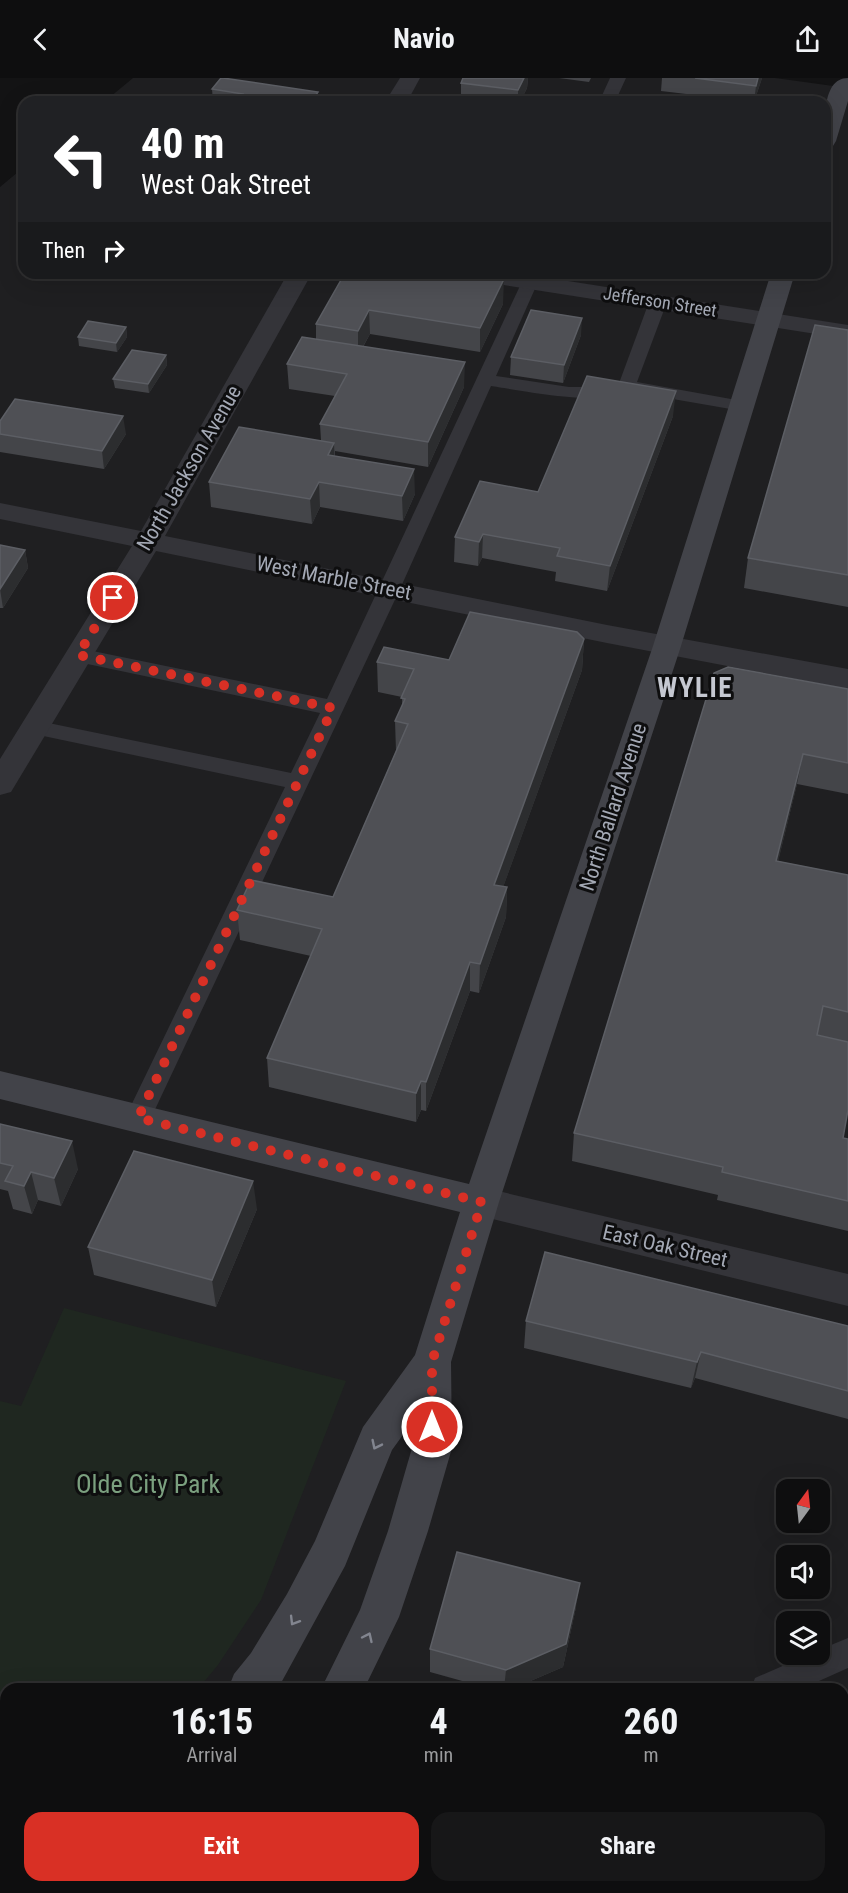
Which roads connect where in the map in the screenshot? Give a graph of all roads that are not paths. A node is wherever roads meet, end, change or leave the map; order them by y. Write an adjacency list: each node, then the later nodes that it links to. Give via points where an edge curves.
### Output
1 (410, 78): 4 (street)
2 (618, 78): 5 (lane)
3 (843, 83): 6 (main road)
4 (400, 96)
5 (610, 96)
6 (831, 122)
7 (297, 279): 18 (street, North Jackson Avenue)
8 (533, 279): 14 (lane)
9 (538, 279): 11 (street, Jefferson Street)
10 (781, 279): 12 (main road, North Ballard Avenue)
11 (658, 302): 12 (street, Jefferson Street); 15 (lane)
12 (769, 319): 13 (street, Jefferson Street); 16 (main road, North Ballard Avenue)
13 (848, 332)
14 (486, 380): 15 (lane, via 569,392 608,393); 19 (lane)
15 (627, 386): 16 (lane)
16 (742, 406): 20 (main road, North Ballard Avenue)
17 (0, 511): 18 (street, West Marble Street)
18 (148, 542): 19 (street, West Marble Street); 21 (street, North Jackson Avenue)
19 (390, 589): 20 (street, West Marble Street); 23 (lane)
20 (668, 646): 22 (street, West Marble Street); 29 (main road, North Ballard Avenue)
21 (78, 655): 23 (lane); 24 (street, North Jackson Avenue)
22 (848, 680)
23 (333, 708): 25 (lane)
24 (34, 727): 25 (lane); 26 (street, North Jackson Avenue)
25 (298, 782): 28 (lane)
26 (0, 784)
27 (0, 1085): 28 (main road)
28 (138, 1118): 29 (main road)
29 (482, 1202): 30 (street, East Oak Street); 31 (main road, North Ballard Avenue)
30 (848, 1290)
31 (432, 1362): 33 (main road, one-way to 33, via 377,1440 331,1552 302,1608); 34 (main road, one-way to 31, via 378,1617 432,1448)
32 (848, 1653): 35 (lane)
33 (254, 1683)
34 (345, 1683)
35 (780, 1683)

